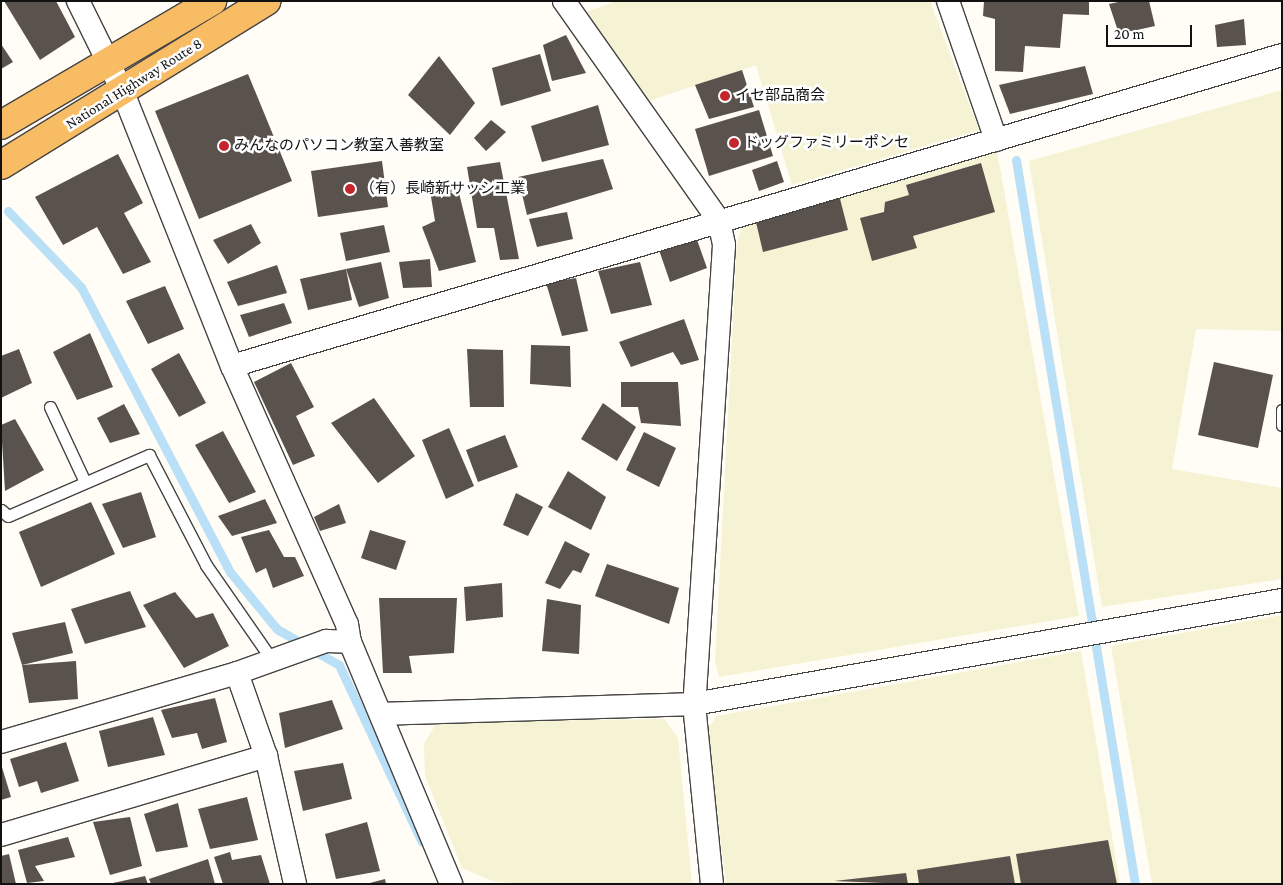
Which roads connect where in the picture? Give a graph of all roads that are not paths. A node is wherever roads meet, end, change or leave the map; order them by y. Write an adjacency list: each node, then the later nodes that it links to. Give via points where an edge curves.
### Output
1 (78, 1): 7 (street)
2 (212, 1): 7 (highway, National Highway Route 8)
3 (267, 1): 8 (highway, National Highway Route 8)
4 (564, 1): 12 (street)
5 (948, 1): 10 (street)
6 (1282, 55): 10 (street)
7 (110, 65): 8 (street); 9 (highway, National Highway Route 8)
8 (122, 90): 11 (highway, National Highway Route 8); 13 (street)
9 (1, 125)
10 (996, 140): 12 (street)
11 (1, 165)
12 (719, 221): 13 (street); 23 (street, via 724,245)
13 (232, 366): 20 (street, via 347,624)
14 (50, 407): 17 (lane)
15 (1282, 410): 16 (lane)
16 (1282, 426)
17 (85, 482): 18 (lane, via 8,516); 21 (lane, via 149,455 206,566)
18 (1, 510)
19 (1282, 600): 23 (street)
20 (350, 642): 21 (street, via 326,641); 24 (street)
21 (272, 660): 22 (street)
22 (237, 673): 25 (street); 26 (street)
23 (694, 704): 24 (street); 30 (street)
24 (382, 714): 29 (street)
25 (1, 742)
26 (266, 756): 27 (street); 28 (street)
27 (1, 835)
28 (295, 884)
29 (451, 884)
30 (712, 884)

